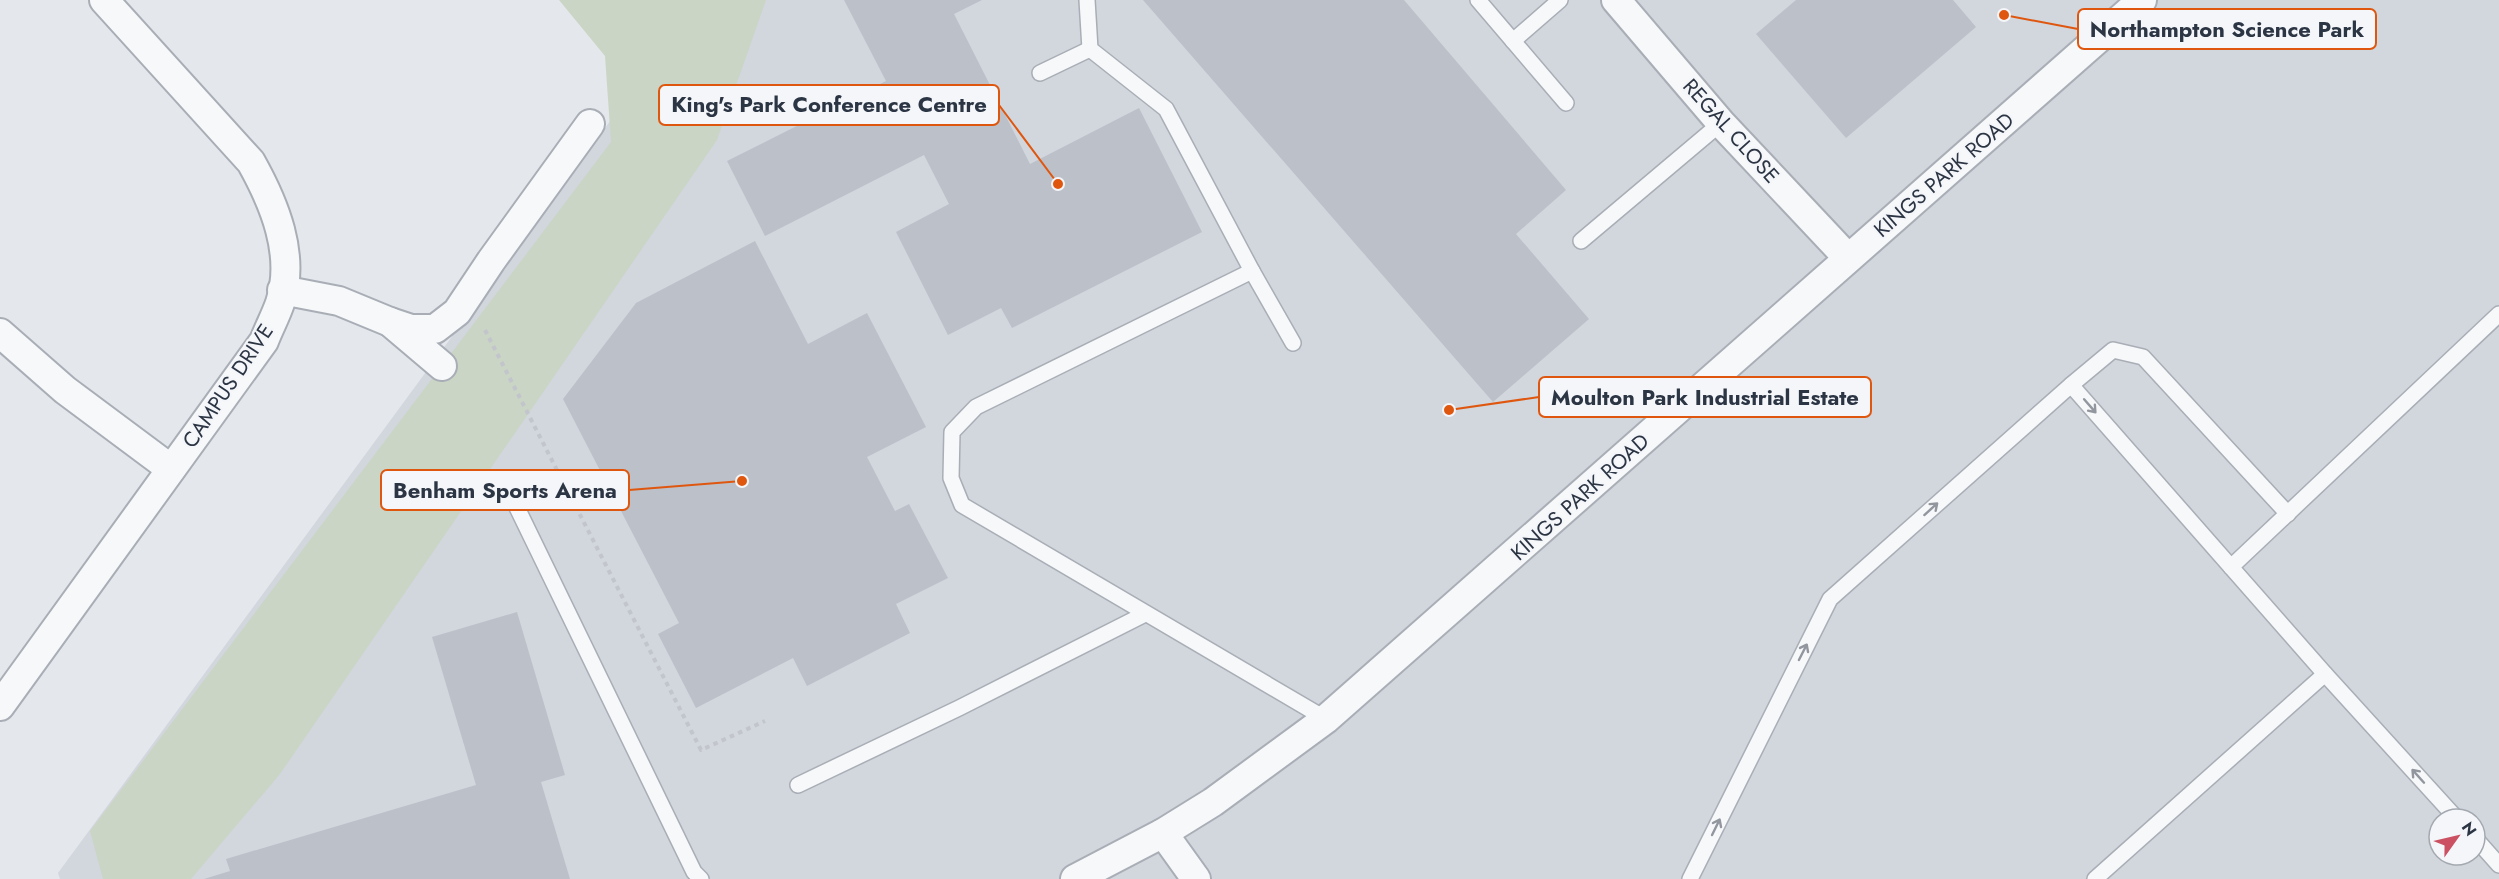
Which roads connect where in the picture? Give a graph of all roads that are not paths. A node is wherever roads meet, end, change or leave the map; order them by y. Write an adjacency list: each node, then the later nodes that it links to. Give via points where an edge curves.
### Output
1 (104, 0): 16 (street, CAMPUS DRIVE, via 251,162 276,214 283,243)
2 (1088, 0): 8 (lane)
3 (1478, 0): 7 (lane)
4 (1560, 0): 7 (lane)
5 (1616, 0): 11 (street, REGAL CLOSE)
6 (2140, 2): 14 (street, KINGS PARK ROAD)
7 (1513, 41): 10 (lane)
8 (1089, 49): 9 (lane); 15 (lane, via 1166,109)
9 (1040, 73)
10 (1566, 103)
11 (1721, 123): 13 (lane); 14 (street, REGAL CLOSE)
12 (590, 124): 18 (street, via 457,312 435,329 411,330)
13 (1581, 241)
14 (1848, 258): 30 (street, KINGS PARK ROAD)
15 (1252, 271): 20 (lane); 27 (lane, via 976,407 952,432 951,478 962,505)
16 (282, 290): 18 (street, via 339,301); 23 (street, CAMPUS DRIVE, via 264,341)
17 (2499, 314): 25 (lane)
18 (390, 322): 21 (street)
19 (0, 333): 23 (street, via 65,390)
20 (1293, 343)
21 (442, 366)
22 (2071, 384): 25 (lane, via 2113,351 2143,357); 26 (lane, one-way to 26); 39 (lane, one-way to 22, via 1830,599)
23 (171, 469): 29 (street, CAMPUS DRIVE)
24 (508, 489): 36 (lane, via 693,872)
25 (2288, 514): 26 (lane)
26 (2231, 567): 28 (lane)
27 (1144, 614): 30 (lane); 31 (lane)
28 (2325, 674): 32 (lane, one-way to 28); 40 (lane)
29 (0, 706)
30 (1326, 719): 33 (street, KINGS PARK ROAD, via 1213,802)
31 (798, 785)
32 (2446, 807)
33 (1163, 833): 37 (street, KINGS PARK ROAD); 38 (street)
34 (2487, 852): 35 (lane)
35 (2499, 865)
36 (700, 879)
37 (1075, 879)
38 (1197, 879)
39 (1690, 879)
40 (2095, 879)

